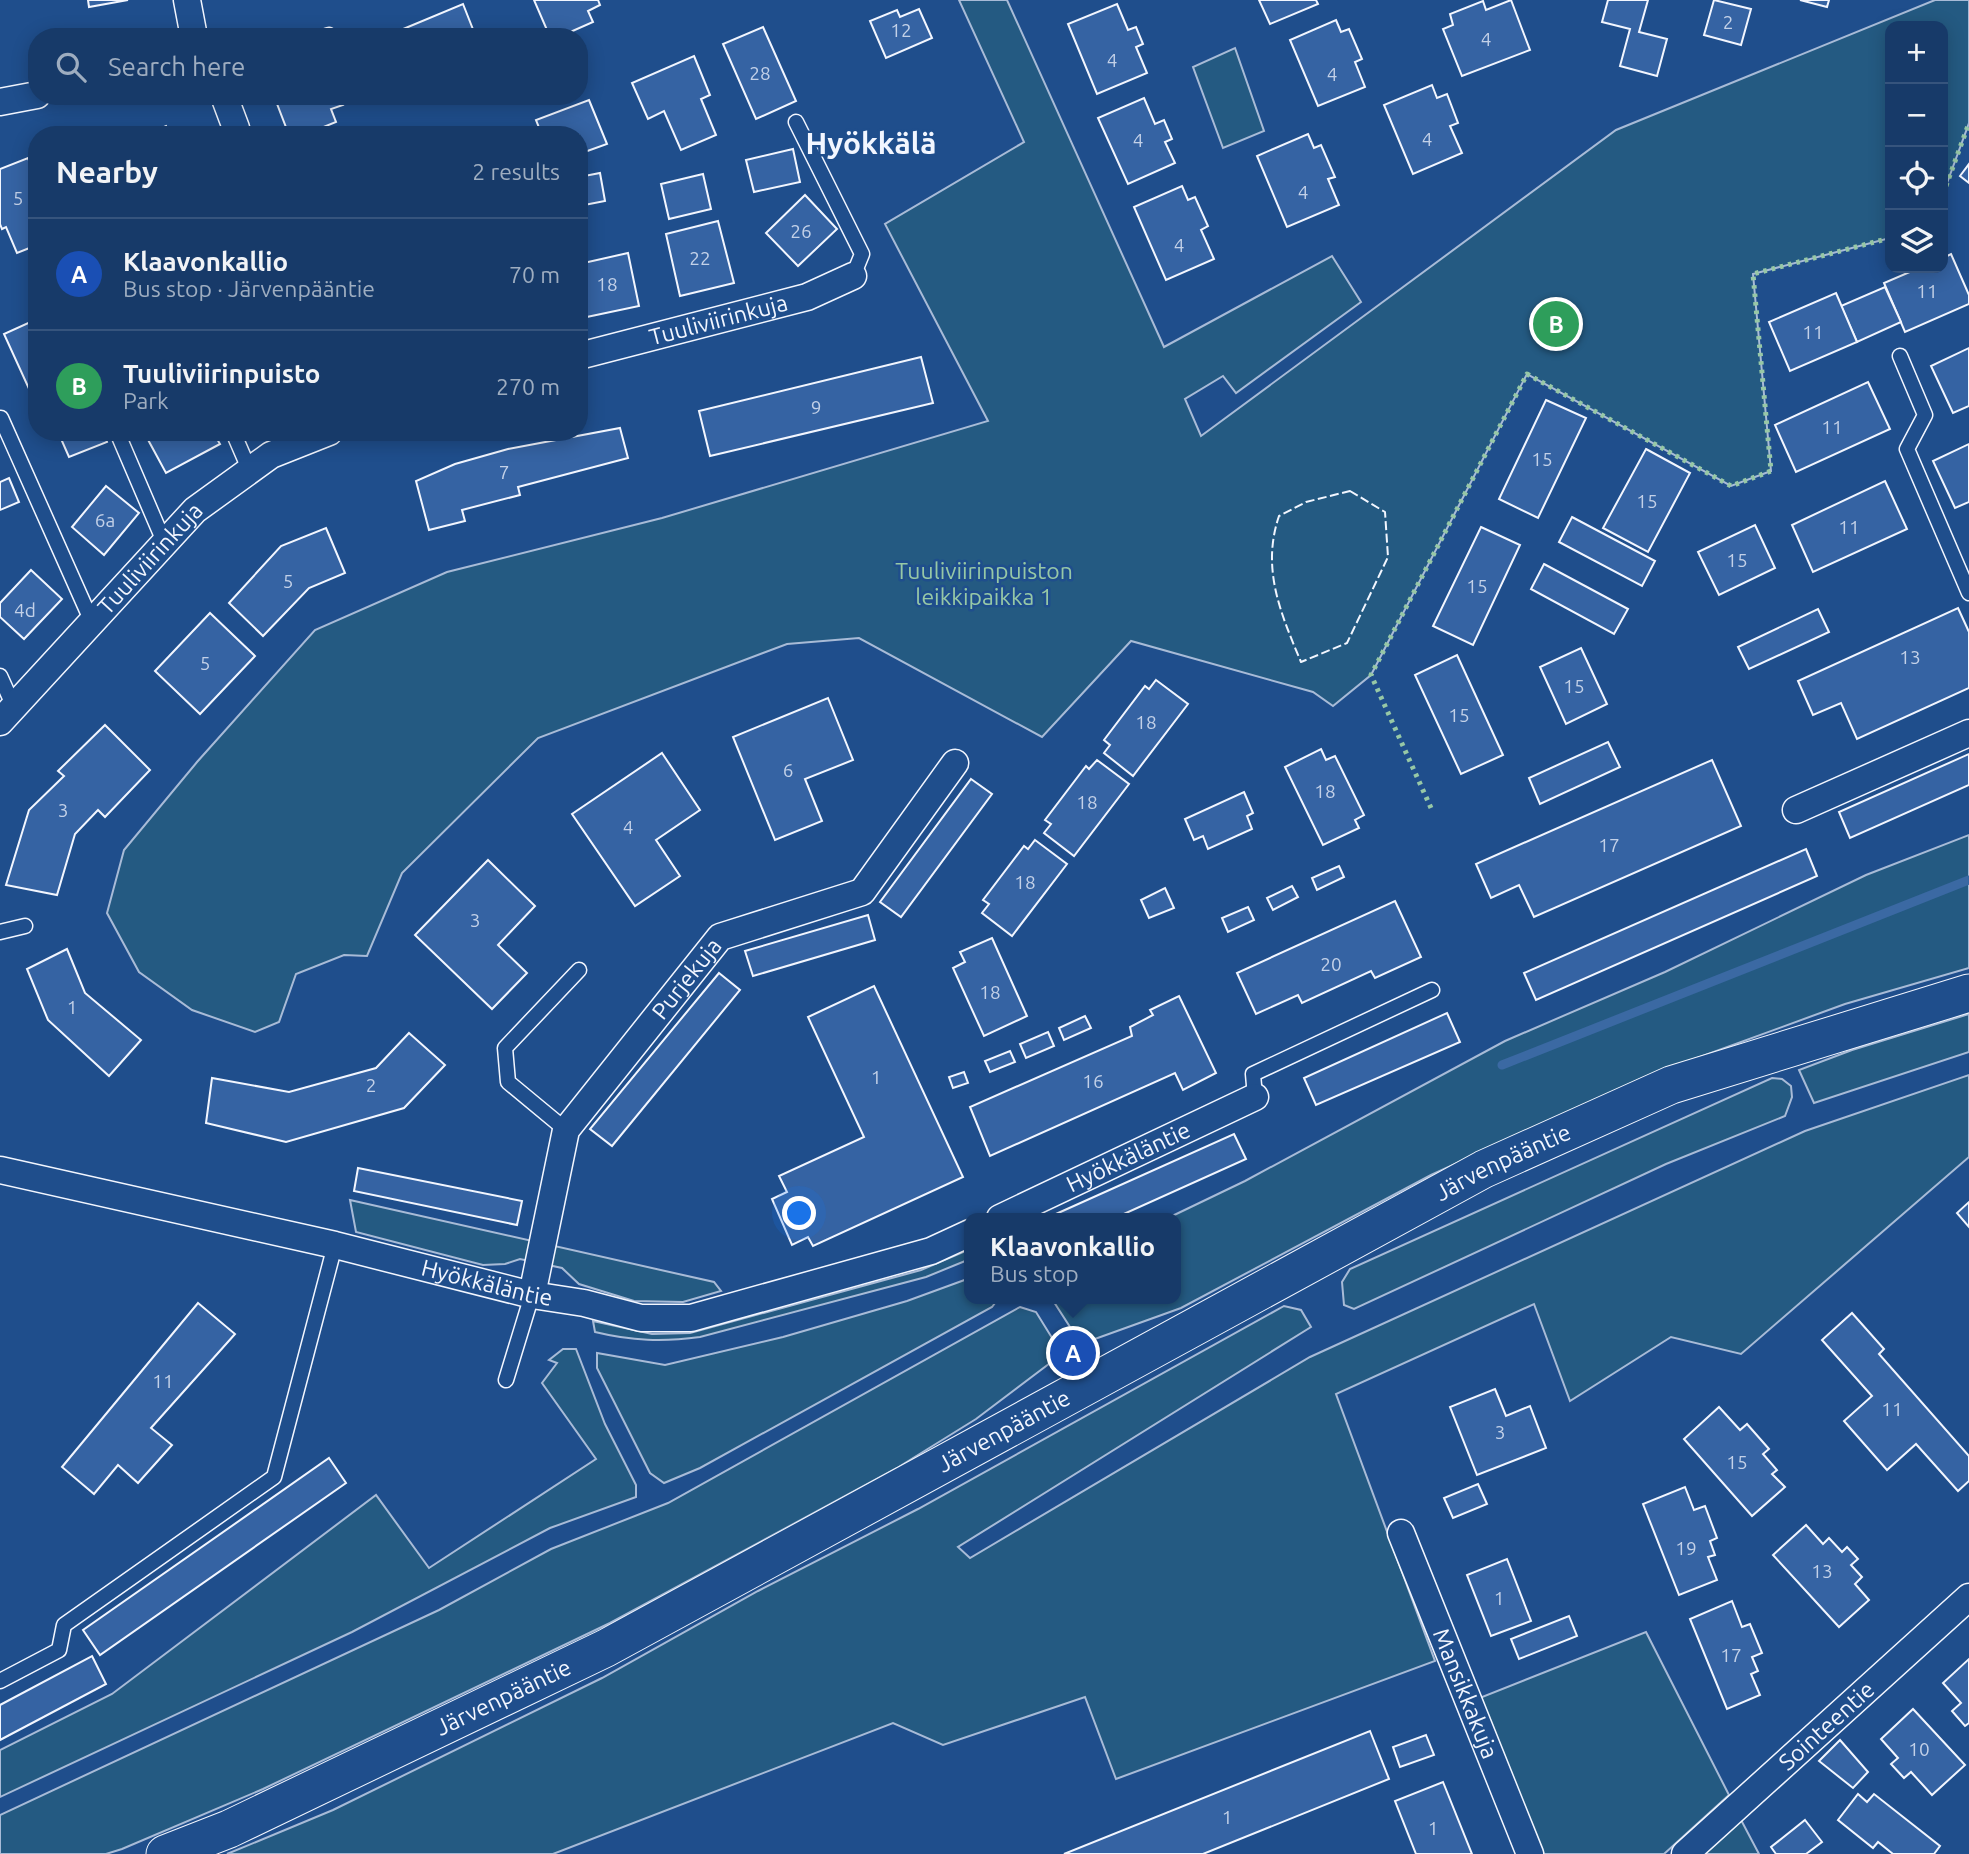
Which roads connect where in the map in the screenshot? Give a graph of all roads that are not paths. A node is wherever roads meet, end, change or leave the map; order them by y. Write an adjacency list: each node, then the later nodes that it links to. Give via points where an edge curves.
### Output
1 (187, 0): 2 (street)
2 (192, 28)
3 (28, 97): 4 (street)
4 (0, 102)
5 (227, 105): 7 (street)
6 (796, 122): 8 (lane, via 862,254)
7 (235, 126)
8 (853, 276): 9 (street, Tuuliviirinkuja, via 807,297)
9 (588, 354)
10 (1900, 356): 17 (lane, via 1925,415 1906,449)
11 (1, 418): 18 (lane)
12 (121, 441): 16 (lane)
13 (237, 441): 15 (lane)
14 (307, 441): 15 (street, Tuuliviirinkuja)
15 (249, 469): 16 (street, Tuuliviirinkuja, via 195,510)
16 (165, 544): 18 (street, Tuuliviirinkuja)
17 (1969, 593)
18 (92, 622): 20 (street, Tuuliviirinkuja)
19 (0, 676): 20 (lane)
20 (7, 715)
21 (1969, 733): 23 (street)
22 (955, 763): 30 (street, Purjekuja, via 862,892 720,937)
23 (1796, 810)
24 (25, 926): 25 (lane)
25 (0, 932)
26 (579, 970): 30 (lane, via 505,1048 508,1082)
27 (1432, 990): 29 (lane, via 1253,1074)
28 (1969, 993): 40 (main road, Järvenpääntie, via 1671,1085 1484,1169 606,1648 241,1824)
29 (1255, 1097): 32 (street, Hyökkäläntie)
30 (566, 1130): 35 (street, Purjekuja)
31 (0, 1170): 34 (street, Hyökkäläntie)
32 (1011, 1213)
33 (964, 1236): 35 (street, Hyökkäläntie, via 931,1251 691,1318 641,1318)
34 (335, 1245): 35 (street, Hyökkäläntie); 39 (lane, via 274,1477 64,1625 60,1650)
35 (532, 1295): 36 (lane)
36 (506, 1380)
37 (1401, 1533): 41 (street, Mansikkakuja)
38 (1969, 1597): 42 (street, Sointeentie)
39 (0, 1681)
40 (166, 1854)
41 (1530, 1854)
42 (1685, 1854)

